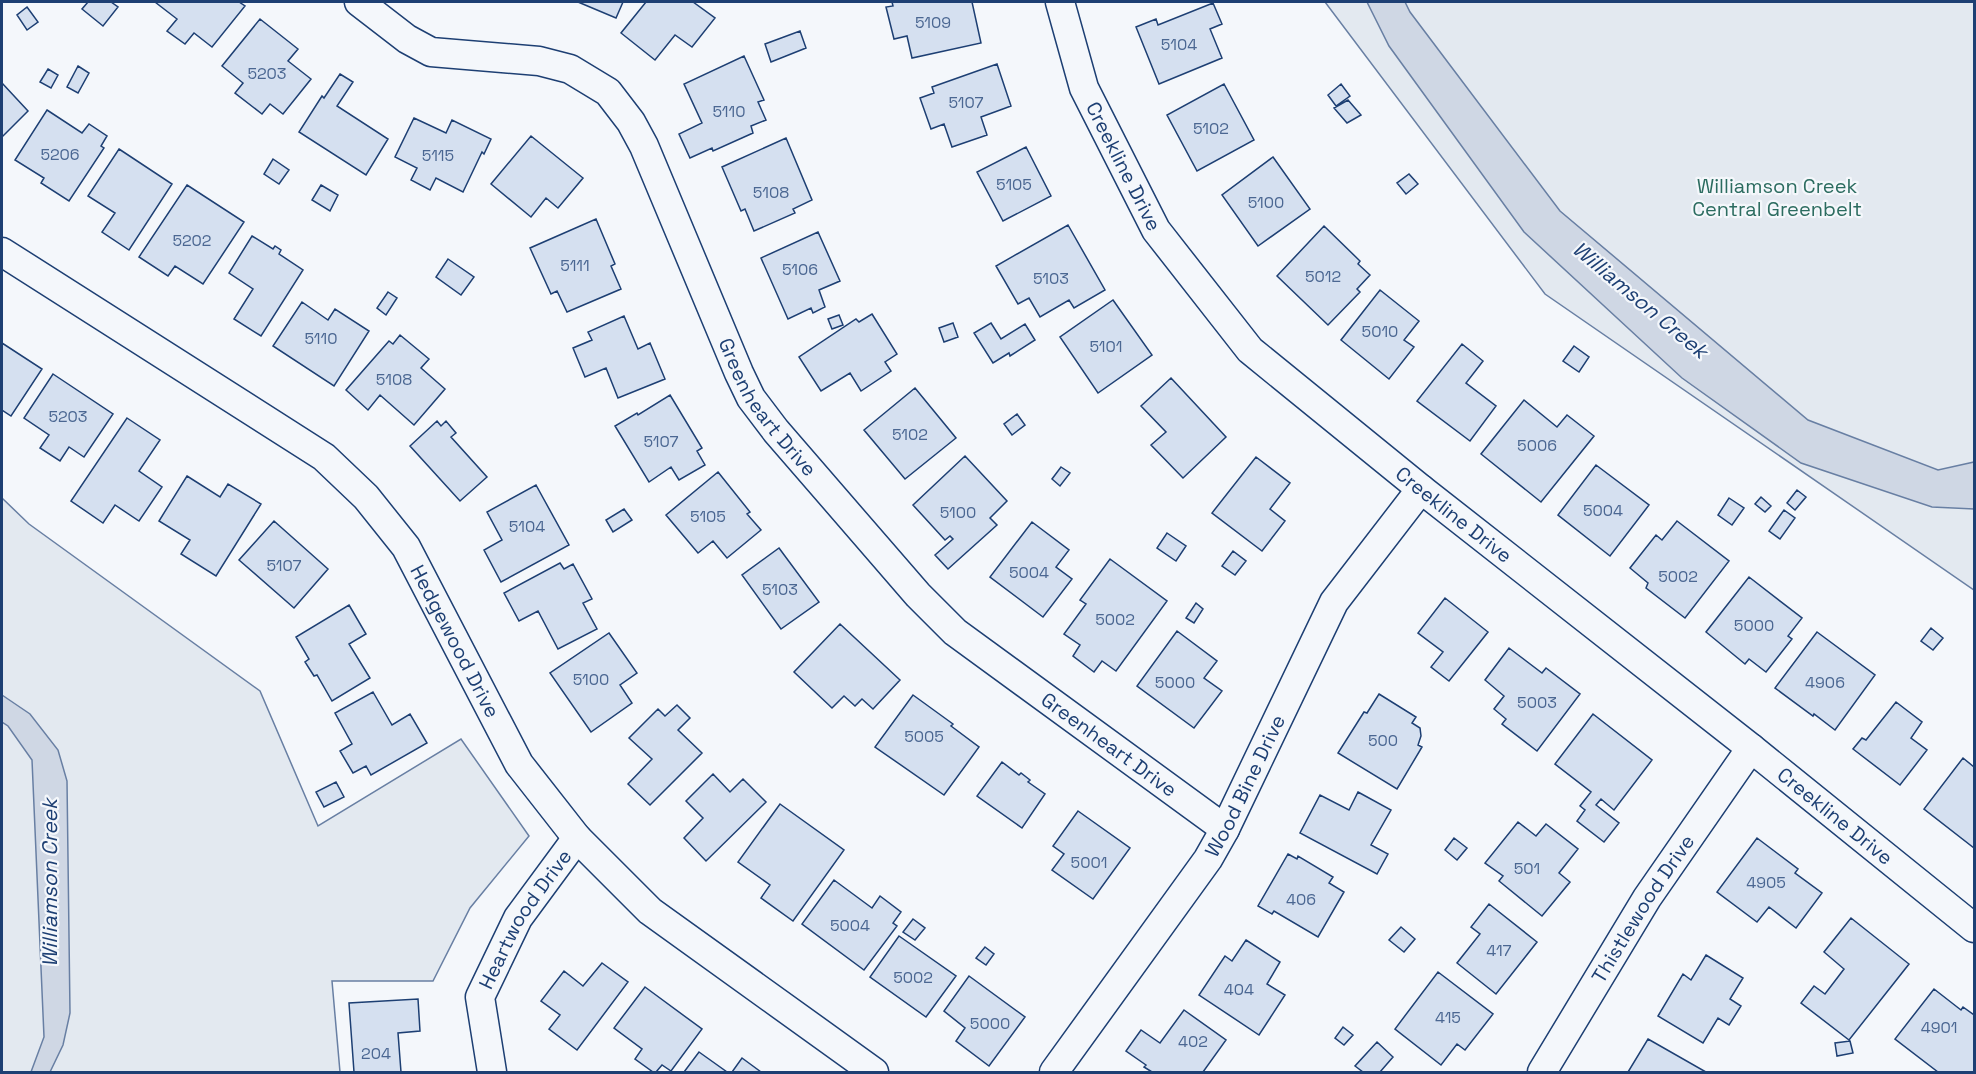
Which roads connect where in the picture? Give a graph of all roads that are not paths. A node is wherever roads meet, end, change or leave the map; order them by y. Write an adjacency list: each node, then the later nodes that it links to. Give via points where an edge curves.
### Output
1 (359, 2): 6 (street, Greenheart Drive, via 407,39 431,52 540,61 570,69 609,92 644,146 751,398 776,431 918,596 954,632)
2 (1060, 2): 4 (street, Creekline Drive, via 1084,88 1156,230 1250,350)
3 (2, 252): 7 (street, Hedgewood Drive, via 324,457 366,497 406,548 519,764)
4 (1421, 489): 5 (street, Creekline Drive); 6 (street, Wood Bine Drive, via 1334,602)
5 (1751, 748): 8 (street, Creekline Drive); 12 (street, Thistlewood Drive, via 1647,898)
6 (1225, 829): 11 (street, Wood Bine Drive, via 1208,859)
7 (577, 838): 9 (street, Heartwood Drive, via 518,918 480,998); 10 (street, Hedgewood Drive, via 650,911)
8 (1974, 928)
9 (492, 1072)
10 (873, 1072)
11 (1054, 1072)
12 (1542, 1072)

